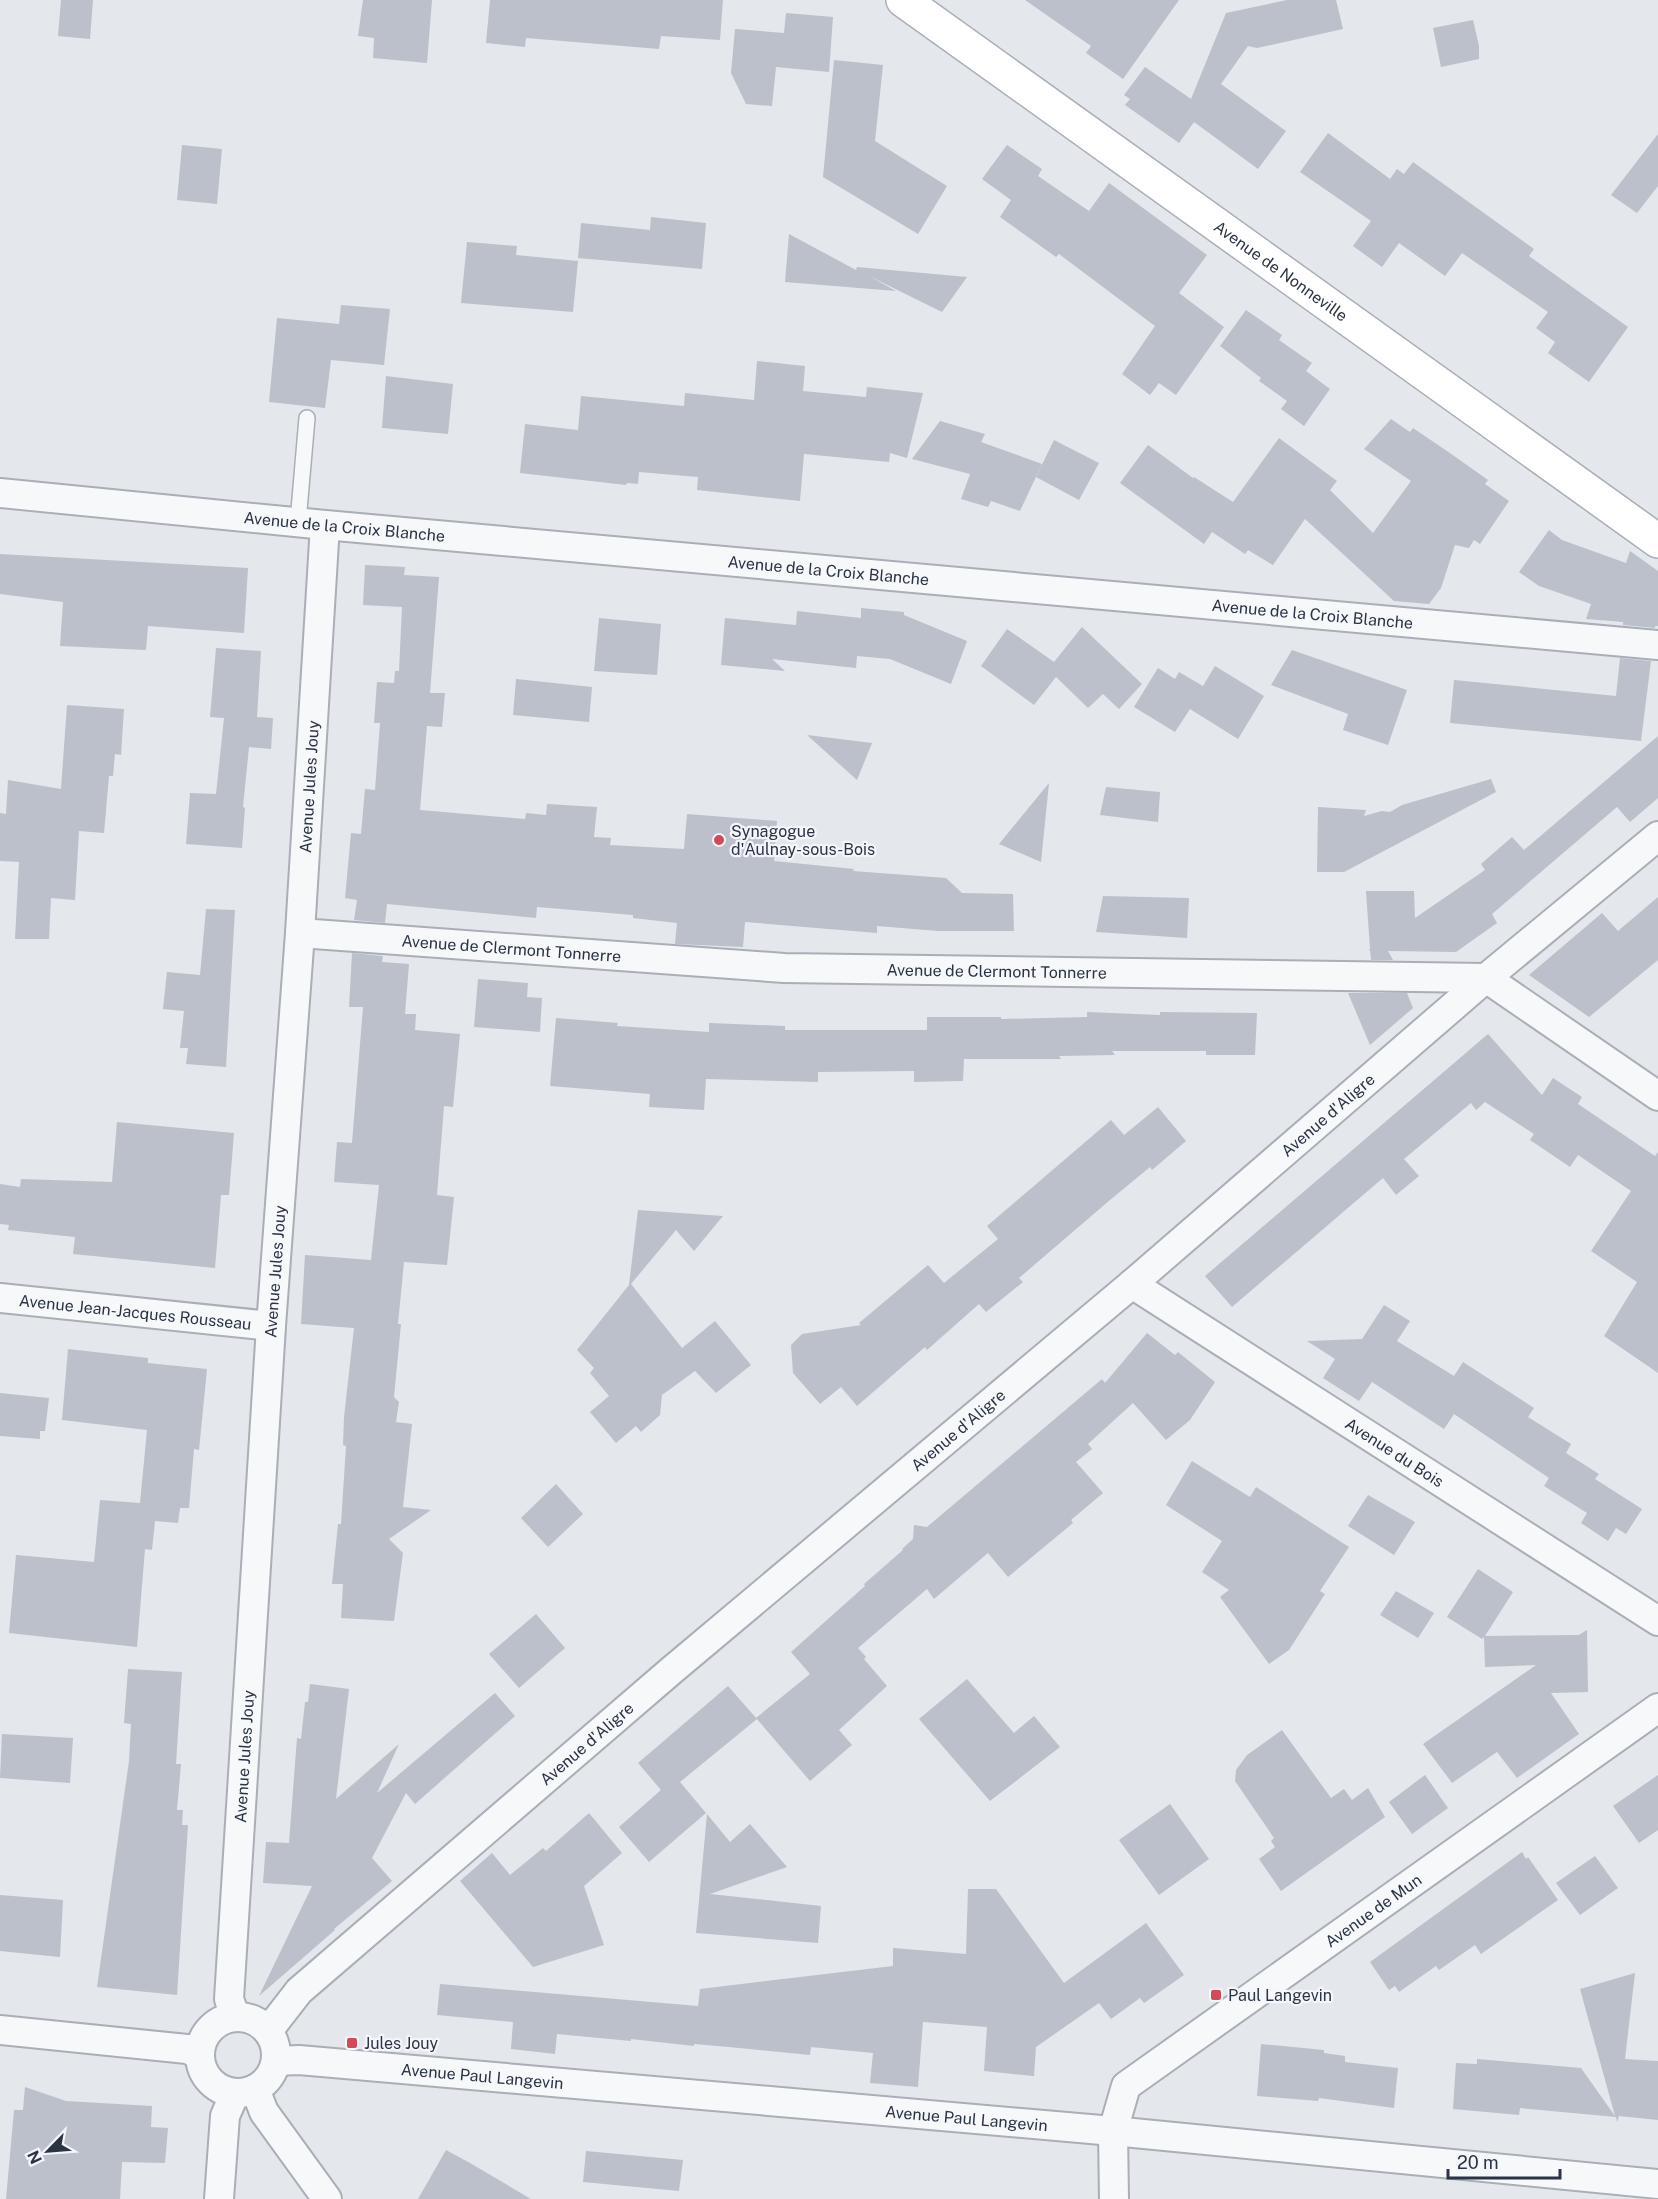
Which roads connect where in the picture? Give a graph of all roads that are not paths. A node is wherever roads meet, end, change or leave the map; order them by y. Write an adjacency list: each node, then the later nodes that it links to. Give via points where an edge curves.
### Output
1 (903, 0): 5 (street, Avenue de Nonneville)
2 (307, 418): 4 (lane)
3 (0, 493): 4 (street, Avenue de la Croix Blanche)
4 (312, 523): 6 (street, Avenue de la Croix Blanche); 8 (street, Avenue Jules Jouy)
5 (1658, 541)
6 (1658, 645)
7 (1658, 836): 9 (street, Avenue d'Aligre)
8 (300, 933): 9 (street, Avenue de Clermont Tonnerre, via 784,968); 13 (street, Avenue Jules Jouy)
9 (1486, 978): 10 (street); 11 (street, Avenue d'Aligre)
10 (1658, 1096)
11 (1132, 1284): 14 (street, Avenue du Bois); 18 (street, Avenue d'Aligre, via 325,1968 299,1991)
12 (0, 1298): 13 (street, Avenue Jean-Jacques Rousseau)
13 (271, 1326): 16 (street, Avenue Jules Jouy, via 230,1999)
14 (1658, 1621)
15 (1658, 1708): 22 (street, Avenue de Mun, via 1126,2086)
16 (235, 2016): 18 (street, via 250,2018); 19 (street, via 207,2031)
17 (0, 2030): 19 (street, via 187,2049)
18 (268, 2031): 20 (street)
19 (199, 2054): 21 (street, via 206,2076 214,2085 224,2091)
20 (276, 2061): 21 (street, via 268,2078); 22 (street, Avenue Paul Langevin)
21 (245, 2091): 24 (street, via 225,2116); 25 (street)
22 (1113, 2131): 23 (street, Avenue Paul Langevin); 26 (street, Avenue de Mun)
23 (1658, 2184)
24 (219, 2199)
25 (327, 2199)
26 (1114, 2199)

